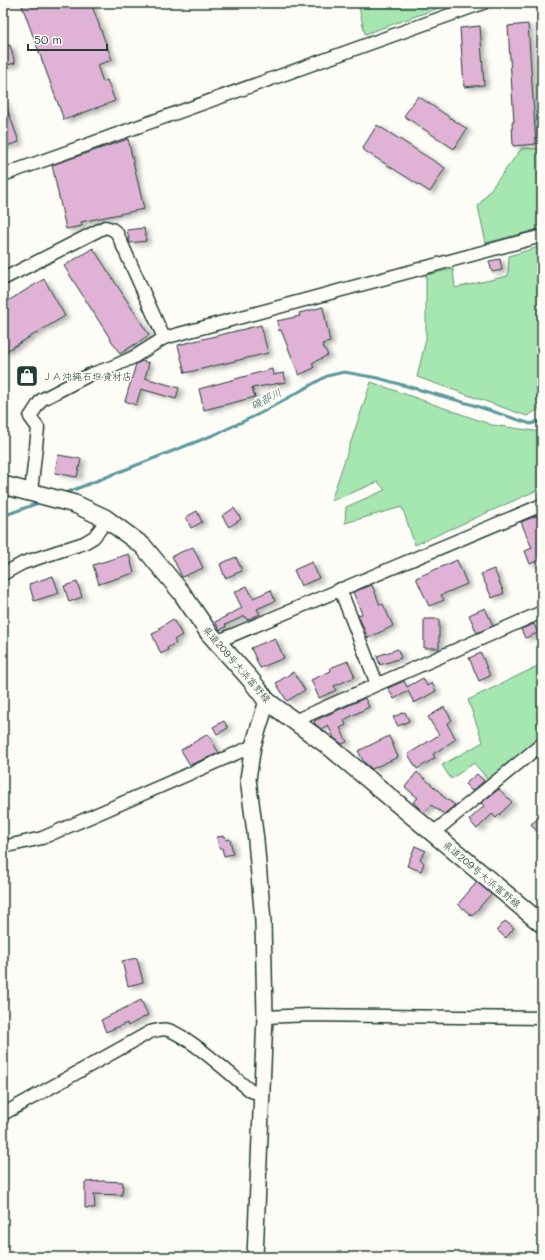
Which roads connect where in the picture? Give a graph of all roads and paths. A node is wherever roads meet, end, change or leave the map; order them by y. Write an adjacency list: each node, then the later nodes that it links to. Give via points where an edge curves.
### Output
1 (483, 3): 2 (street)
2 (3, 175)
3 (542, 236): 5 (street)
4 (3, 279): 5 (street, via 105,227 112,229 117,233)
5 (164, 338): 7 (street, via 134,357 89,374 41,400 30,416 38,428)
6 (3, 485): 7 (main road, 県道209号大浜富野線)
7 (31, 492): 9 (main road, 県道209号大浜富野線, via 75,504)
8 (542, 505): 11 (street)
9 (105, 518): 10 (street, via 94,537 84,543 22,563); 13 (main road, 県道209号大浜富野線, via 143,546 181,592)
10 (3, 574)
11 (340, 590): 13 (street); 14 (street)
12 (542, 612): 14 (street)
13 (216, 642): 15 (main road, 県道209号大浜富野線)
14 (377, 684): 16 (street)
15 (267, 701): 16 (main road, 県道209号大浜富野線); 18 (street)
16 (294, 721): 19 (main road, 県道209号大浜富野線, via 331,748)
17 (542, 744): 19 (street)
18 (253, 746): 20 (street, via 42,838); 22 (street, via 248,779 263,921)
19 (433, 833): 21 (main road, 県道209号大浜富野線)
20 (3, 846)
21 (542, 924)
22 (265, 1017): 23 (street); 24 (street)
23 (542, 1018)
24 (262, 1094): 25 (street, via 251,1091 191,1043 168,1030 160,1030 150,1032); 26 (street)
25 (3, 1114)
26 (255, 1257)

